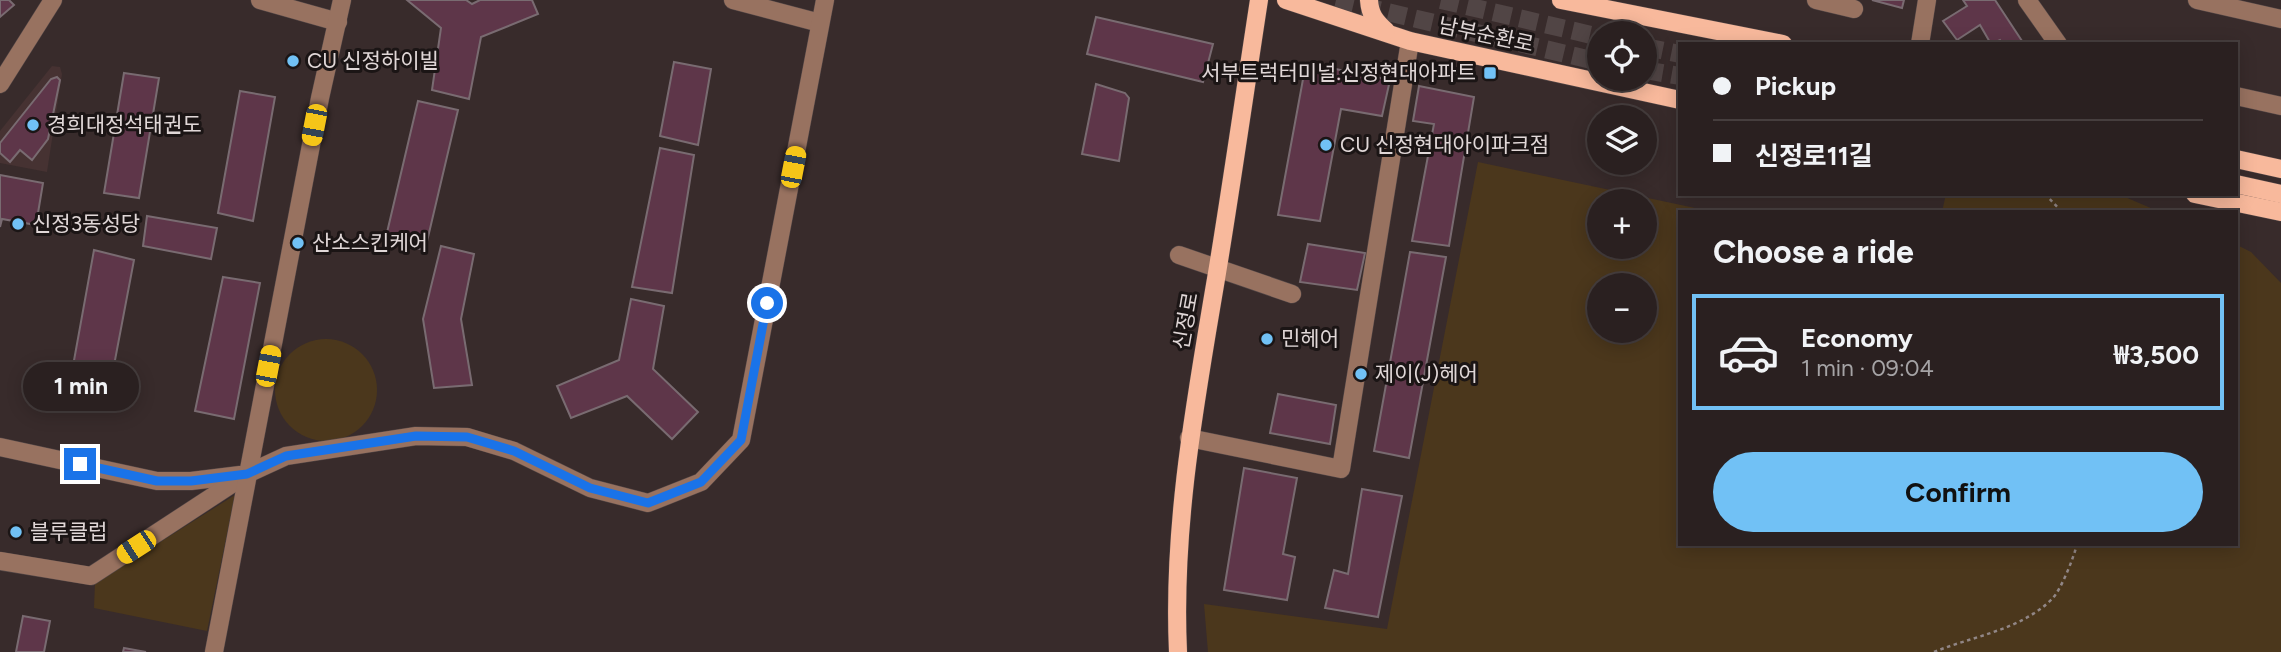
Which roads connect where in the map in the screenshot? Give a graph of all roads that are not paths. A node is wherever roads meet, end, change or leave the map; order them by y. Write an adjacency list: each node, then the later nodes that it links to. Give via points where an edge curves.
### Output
1 (53, 0): 23 (street)
2 (260, 0): 16 (street)
3 (342, 0): 16 (street)
4 (733, 0): 17 (street)
5 (825, 0): 17 (street)
6 (1259, 0): 34 (main road, 신정로)
7 (1286, 0): 18 (main road, 남부순환로)
8 (1369, 0): 18 (main road, via 1374,20)
9 (1561, 0): 20 (main road)
10 (1816, 0): 14 (street)
11 (1927, 0): 21 (street)
12 (2027, 0): 22 (street)
13 (2197, 0): 15 (street)
14 (1854, 9)
15 (2281, 19)
16 (338, 22): 38 (street)
17 (820, 23): 38 (street, via 741,440 701,482 648,503 590,488 514,451 467,437 416,436 286,456)
18 (1388, 34): 19 (main road, 남부순환로)
19 (1410, 41): 25 (main road, 남부순환로); 36 (street, via 1341,469)
20 (1773, 42)
21 (1920, 42)
22 (2057, 42)
23 (0, 84)
24 (2238, 96): 26 (street)
25 (1678, 100)
26 (2281, 106)
27 (2238, 159): 28 (main road)
28 (2281, 169)
29 (2238, 184): 30 (main road)
30 (2281, 194)
31 (2205, 196): 32 (main road)
32 (2281, 212)
33 (1179, 255): 34 (street)
34 (1218, 269): 35 (street); 36 (main road, 신정로)
35 (1292, 294)
36 (1189, 438): 41 (main road, 신정로, via 1176,601)
37 (0, 447): 38 (street, via 157,481)
38 (247, 474): 39 (street, via 91,576); 40 (street)
39 (0, 561)
40 (214, 652)
41 (1178, 652)

